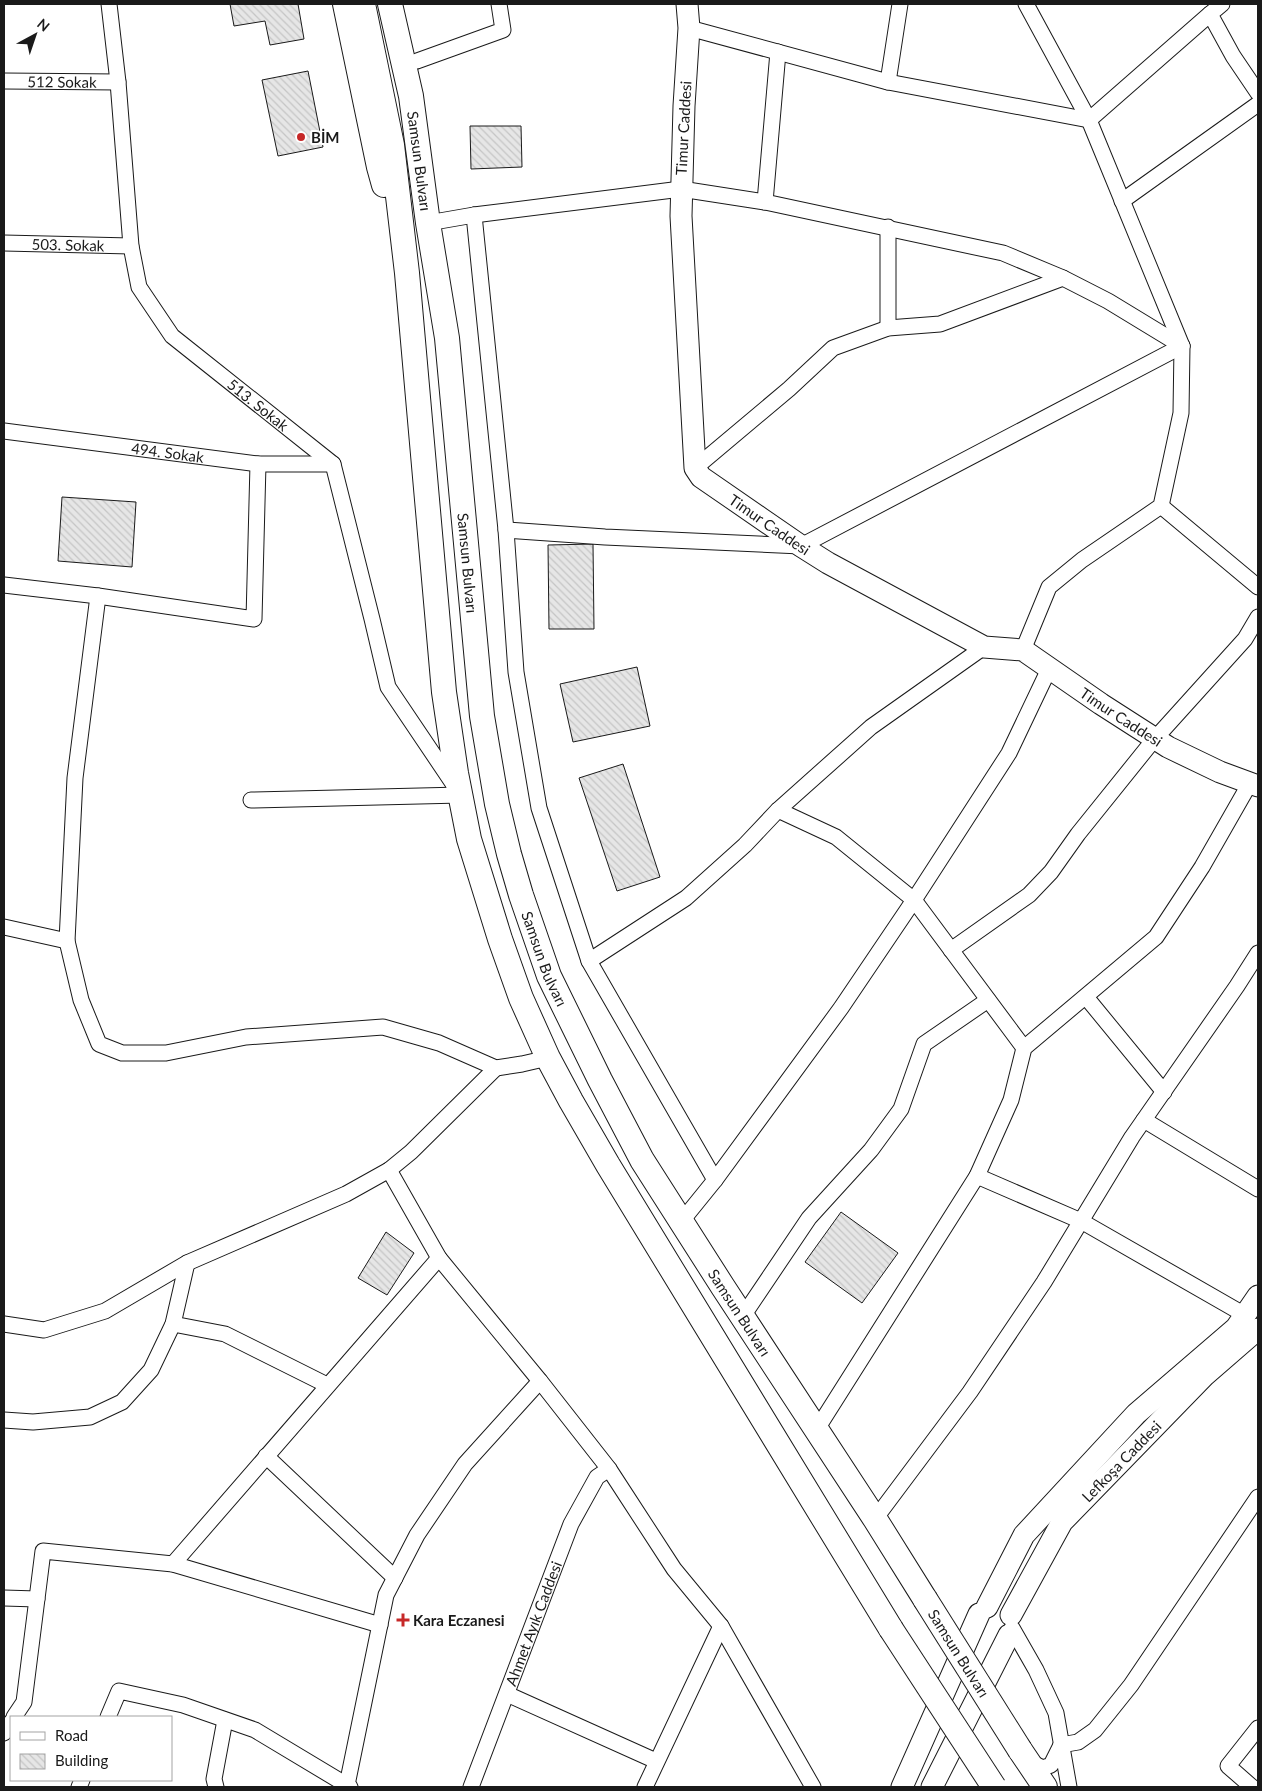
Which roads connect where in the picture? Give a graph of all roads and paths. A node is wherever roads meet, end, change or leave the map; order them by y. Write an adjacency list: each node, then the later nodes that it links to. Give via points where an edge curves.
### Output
1 (109, 4): 16 (street, 513. Sokak)
2 (344, 4): 29 (main road, via 379,167)
3 (363, 4): 29 (main road, via 392,145)
4 (390, 4): 24 (main road, Samsun Bulvarı, via 411,96)
5 (406, 4): 14 (main road)
6 (499, 4): 14 (street, via 503,30)
7 (687, 4): 12 (street, Timur Caddesi)
8 (900, 4): 17 (street)
9 (1026, 4): 20 (street)
10 (1222, 4): 11 (street)
11 (1210, 14): 18 (street); 20 (street)
12 (689, 28): 13 (street); 21 (street, Timur Caddesi)
13 (778, 52): 17 (street); 23 (street)
14 (417, 61): 24 (main road, via 423,96)
15 (4, 81): 16 (street, 512 Sokak)
16 (118, 82): 28 (street, 513. Sokak)
17 (888, 82): 20 (street)
18 (1258, 93)
19 (1258, 104): 22 (street)
20 (1089, 120): 22 (street)
21 (681, 188): 23 (street); 25 (street); 36 (street, Timur Caddesi)
22 (1122, 201): 32 (street)
23 (765, 202): 26 (street)
24 (428, 213): 25 (street); 71 (main road, Samsun Bulvarı, via 447,338 482,716 509,854 550,976 642,1160)
25 (474, 215): 38 (street)
26 (888, 228): 30 (street, via 1003,253); 31 (street)
27 (4, 243): 28 (street, 503. Sokak)
28 (131, 246): 35 (street, 513. Sokak, via 138,287 172,336)
29 (404, 252): 49 (main road, via 444,692)
30 (1063, 278): 31 (street, via 940,324); 32 (street)
31 (888, 328): 36 (street, via 833,348)
32 (1182, 346): 37 (street, via 1181,412); 39 (street)
33 (4, 431): 34 (street, 494. Sokak)
34 (258, 464): 35 (street, 494. Sokak); 42 (street, via 254,619)
35 (333, 464): 49 (street, via 388,687)
36 (694, 468): 39 (street, Timur Caddesi, via 701,477)
37 (1161, 506): 41 (street); 45 (street, via 1082,560 1049,587)
38 (506, 530): 39 (street); 57 (street, via 516,672 539,808)
39 (801, 546): 44 (street, Timur Caddesi)
40 (4, 585): 42 (street)
41 (1258, 587)
42 (98, 596): 54 (street, via 75,778)
43 (1258, 618): 47 (street, via 1245,639)
44 (984, 646): 45 (street, Timur Caddesi); 51 (street, via 871,727)
45 (1022, 650): 46 (street, Timur Caddesi)
46 (1049, 669): 47 (street, Timur Caddesi); 52 (street, via 1009,753)
47 (1155, 739): 48 (street, Timur Caddesi, via 1220,772); 55 (street, via 1046,878 1029,895)
48 (1254, 784): 59 (street, via 1156,937)
49 (461, 795): 50 (street); 62 (main road, via 469,839 500,939 521,998)
50 (251, 800)
51 (778, 810): 52 (street, via 836,838); 57 (street, via 746,845 686,898)
52 (914, 900): 55 (street); 68 (street, via 841,1008)
53 (4, 927): 54 (street)
54 (67, 941): 63 (street, via 81,1000 99,1044 122,1053 166,1053 246,1037 383,1026 439,1043)
55 (951, 950): 60 (street)
56 (1258, 953): 58 (street)
57 (589, 961): 68 (street)
58 (1254, 970): 64 (street)
59 (1086, 997): 61 (street); 64 (street)
60 (988, 1000): 61 (street); 75 (street, via 924,1044 901,1109 871,1150 809,1218)
61 (1024, 1048): 67 (street, via 1011,1100)
62 (548, 1058): 63 (street); 110 (main road, bridge, via 608,1164 891,1629)
63 (496, 1068): 66 (street)
64 (1164, 1092): 65 (street)
65 (1144, 1120): 69 (street); 70 (street)
66 (389, 1170): 72 (street); 73 (street, via 346,1194)
67 (977, 1176): 70 (street); 82 (street)
68 (715, 1180): 71 (street)
69 (1258, 1189)
70 (1081, 1221): 76 (street); 86 (street, via 970,1392)
71 (681, 1222): 75 (main road, Samsun Bulvarı)
72 (439, 1258): 79 (street); 80 (street)
73 (187, 1263): 77 (street, via 105,1311 44,1330); 78 (street)
74 (1258, 1296): 76 (street)
75 (743, 1316): 82 (main road, Samsun Bulvarı)
76 (1252, 1322): 91 (street, via 1236,1328 1136,1414 1024,1535); 94 (street, Lefkoşa Caddesi, via 1062,1522)
77 (4, 1324)
78 (174, 1324): 80 (street, via 224,1334); 81 (street, via 151,1370 122,1402 90,1417 33,1422)
79 (540, 1381): 84 (street); 88 (street, via 465,1464 417,1535)
80 (327, 1385): 83 (street)
81 (4, 1420)
82 (817, 1429): 86 (main road, Samsun Bulvarı)
83 (266, 1456): 87 (street); 88 (street)
84 (609, 1469): 93 (street, via 674,1568); 95 (street, Ahmet Ayık Caddesi, via 597,1477 571,1524)
85 (1258, 1497): 100 (street, via 1130,1685 1095,1730 1078,1742)
86 (875, 1519): 101 (main road, Samsun Bulvarı, bridge)
87 (173, 1564): 90 (street, via 43,1552); 92 (street)
88 (395, 1578): 92 (street, via 386,1595)
89 (4, 1598): 90 (street)
90 (37, 1599): 96 (street, via 24,1702)
91 (983, 1611): 94 (street, via 999,1605 1005,1608); 94 (street, via 978,1626 987,1639 998,1640); 108 (street)
92 (380, 1625): 103 (street)
93 (721, 1626): 102 (street); 107 (street)
94 (1011, 1626): 100 (street, via 1056,1713); 109 (street, Lefkoşa Caddesi)
95 (507, 1694): 102 (street); 105 (street, Ahmet Ayık Caddesi)
96 (15, 1716)
97 (108, 1716): 98 (street, via 119,1691 184,1706)
98 (225, 1720): 103 (street, via 255,1730); 104 (street, via 214,1779)
99 (1258, 1728): 113 (street, via 1228,1766)
100 (1061, 1745): 101 (street, via 1051,1765 1043,1768); 112 (street)
101 (1023, 1755): 111 (main road, Samsun Bulvarı)
102 (656, 1761): 106 (street)
103 (348, 1786)
104 (216, 1787)
105 (471, 1787)
106 (645, 1787)
107 (813, 1787)
108 (902, 1787)
109 (932, 1787)
110 (994, 1787)
111 (1045, 1787)
112 (1069, 1787)
113 (1252, 1787)

